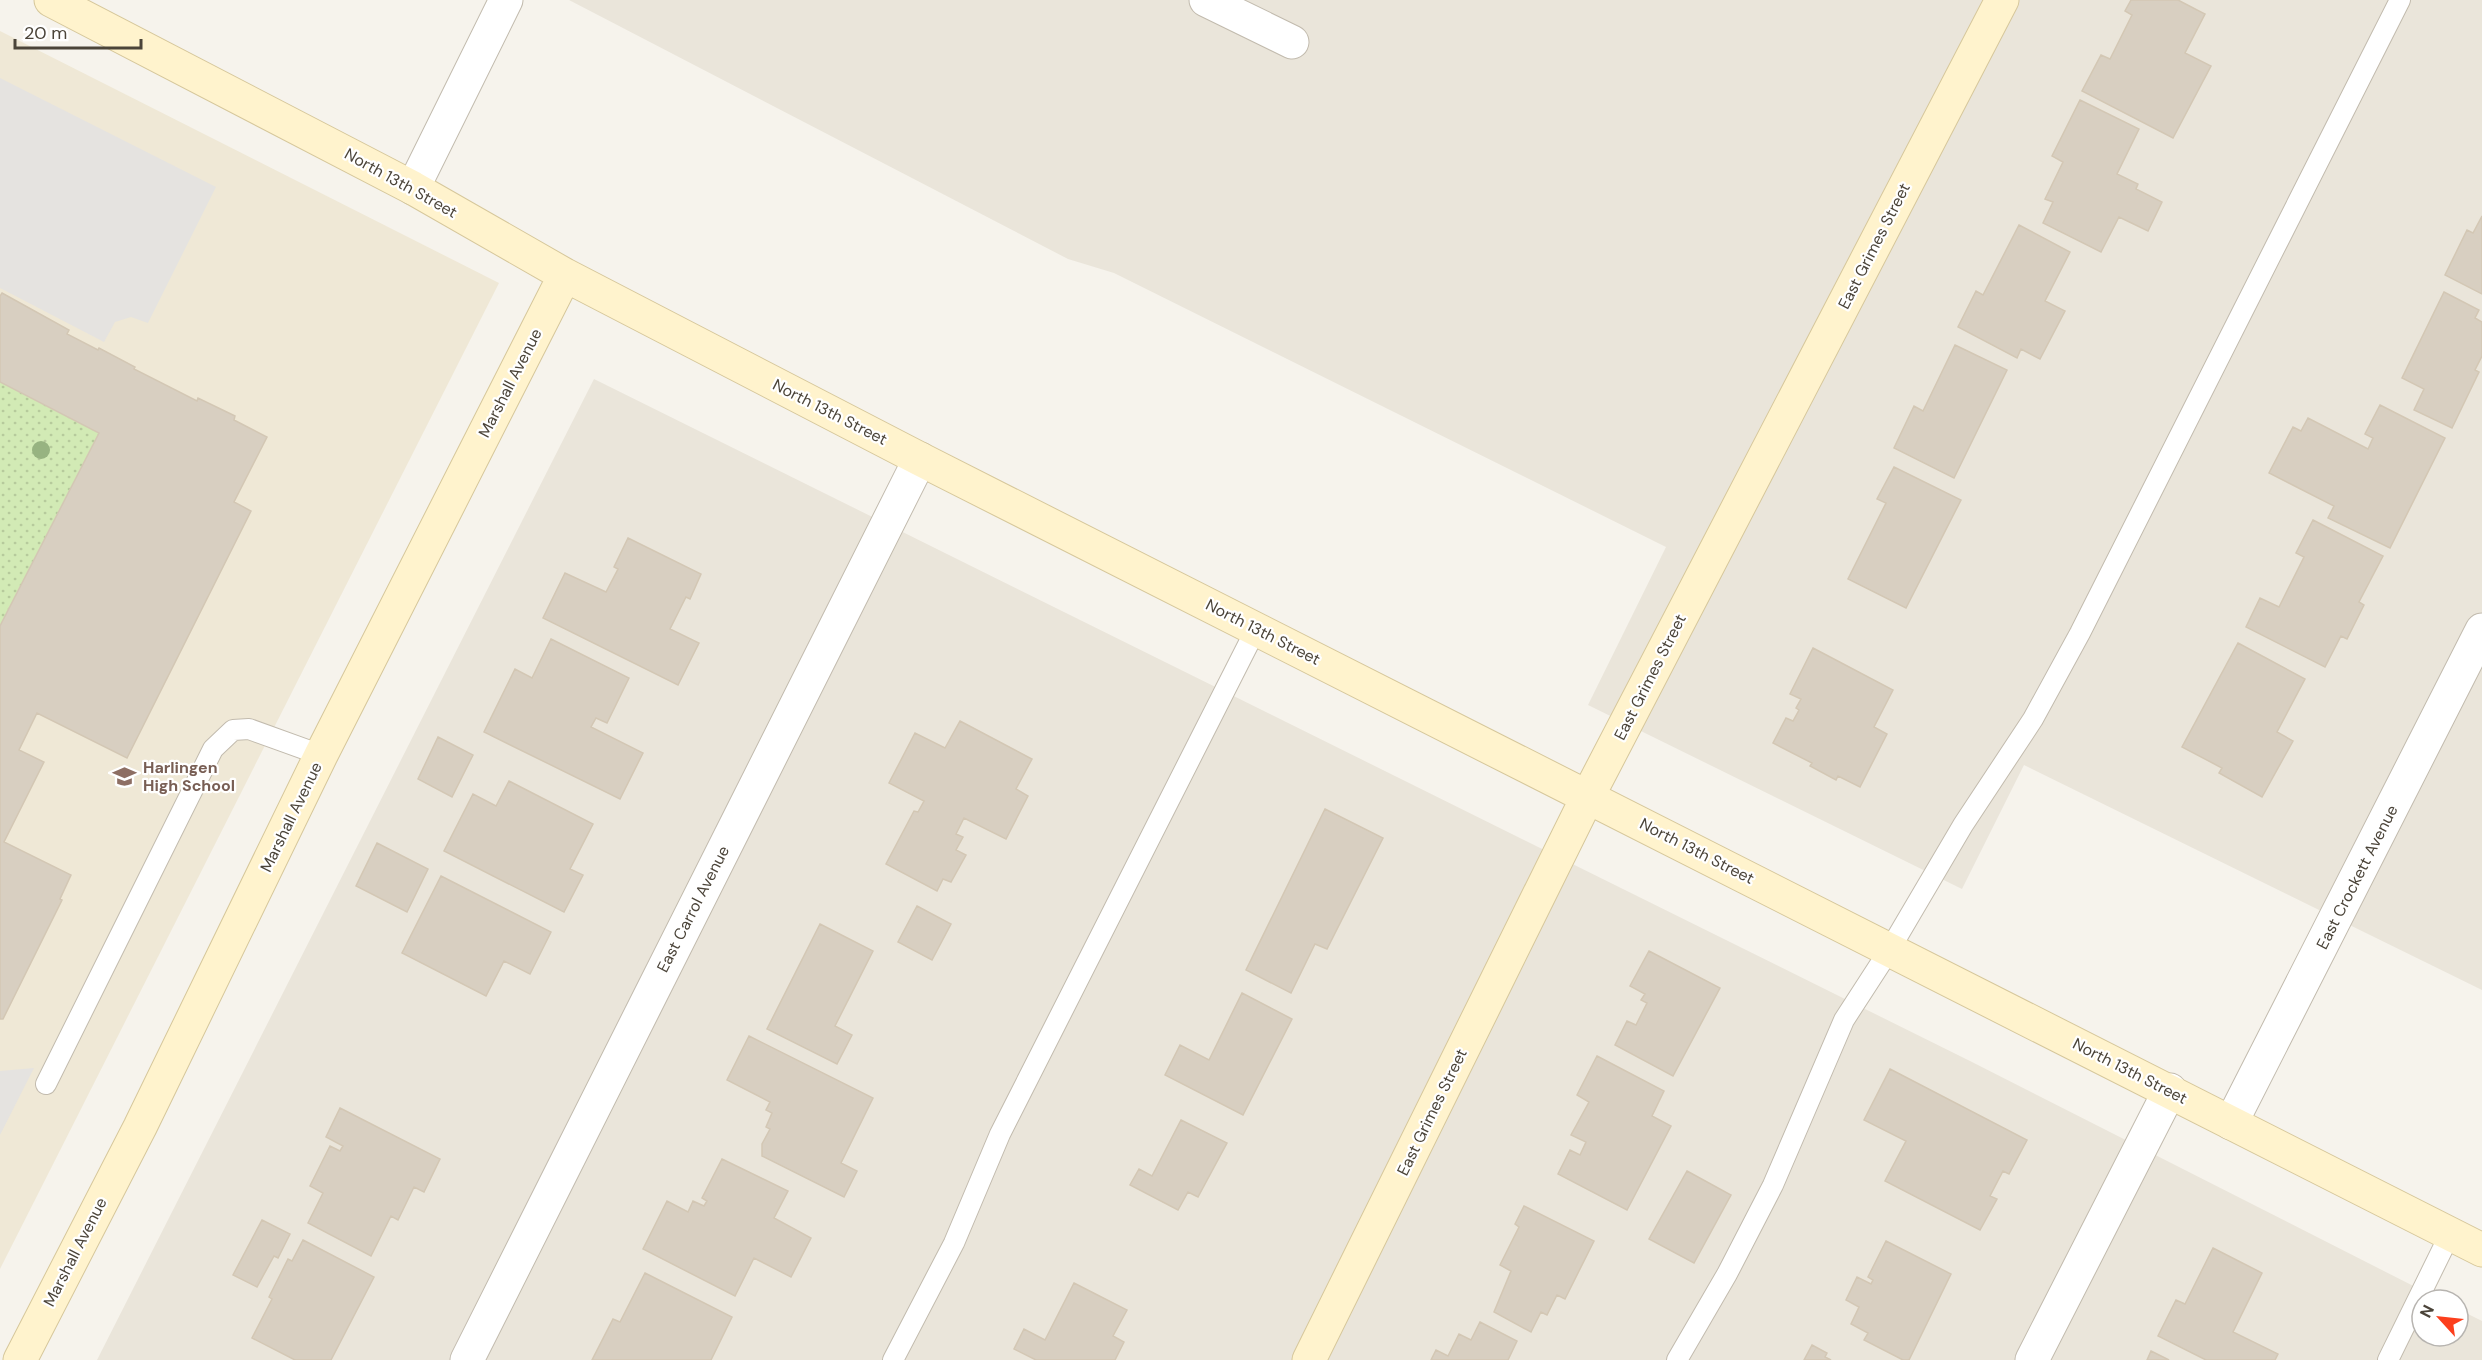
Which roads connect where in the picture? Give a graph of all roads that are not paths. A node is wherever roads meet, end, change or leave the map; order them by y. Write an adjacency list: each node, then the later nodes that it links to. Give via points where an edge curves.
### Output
1 (51, 0): 7 (street, North 13th Street)
2 (506, 0): 7 (street)
3 (2002, 0): 13 (street, East Grimes Street)
4 (2400, 0): 14 (lane, via 2080,633 2033,718 1963,825)
5 (1213, 2): 6 (street)
6 (1292, 42)
7 (413, 188): 8 (street, North 13th Street)
8 (565, 275): 9 (street, North 13th Street); 12 (street, Marshall Avenue)
9 (920, 459): 10 (street, North 13th Street); 21 (street, East Carrol Avenue)
10 (1256, 629): 13 (street, North 13th Street); 22 (lane, via 1000,1134 954,1243)
11 (2482, 630): 17 (street, East Crockett Avenue)
12 (321, 755): 15 (lane, via 249,729 233,730 213,749); 20 (street, Marshall Avenue, via 140,1127)
13 (1588, 796): 14 (street, North 13th Street); 23 (street, East Grimes Street)
14 (1890, 949): 16 (street, North 13th Street); 24 (lane, via 1844,1020 1773,1185)
15 (46, 1084)
16 (2170, 1090): 17 (street, North 13th Street); 25 (street)
17 (2231, 1123): 18 (street, North 13th Street)
18 (2450, 1234): 19 (street, North 13th Street); 26 (lane)
19 (2482, 1250)
20 (20, 1360)
21 (467, 1360)
22 (893, 1360)
23 (1309, 1360)
24 (1677, 1360)
25 (2032, 1360)
26 (2388, 1360)

